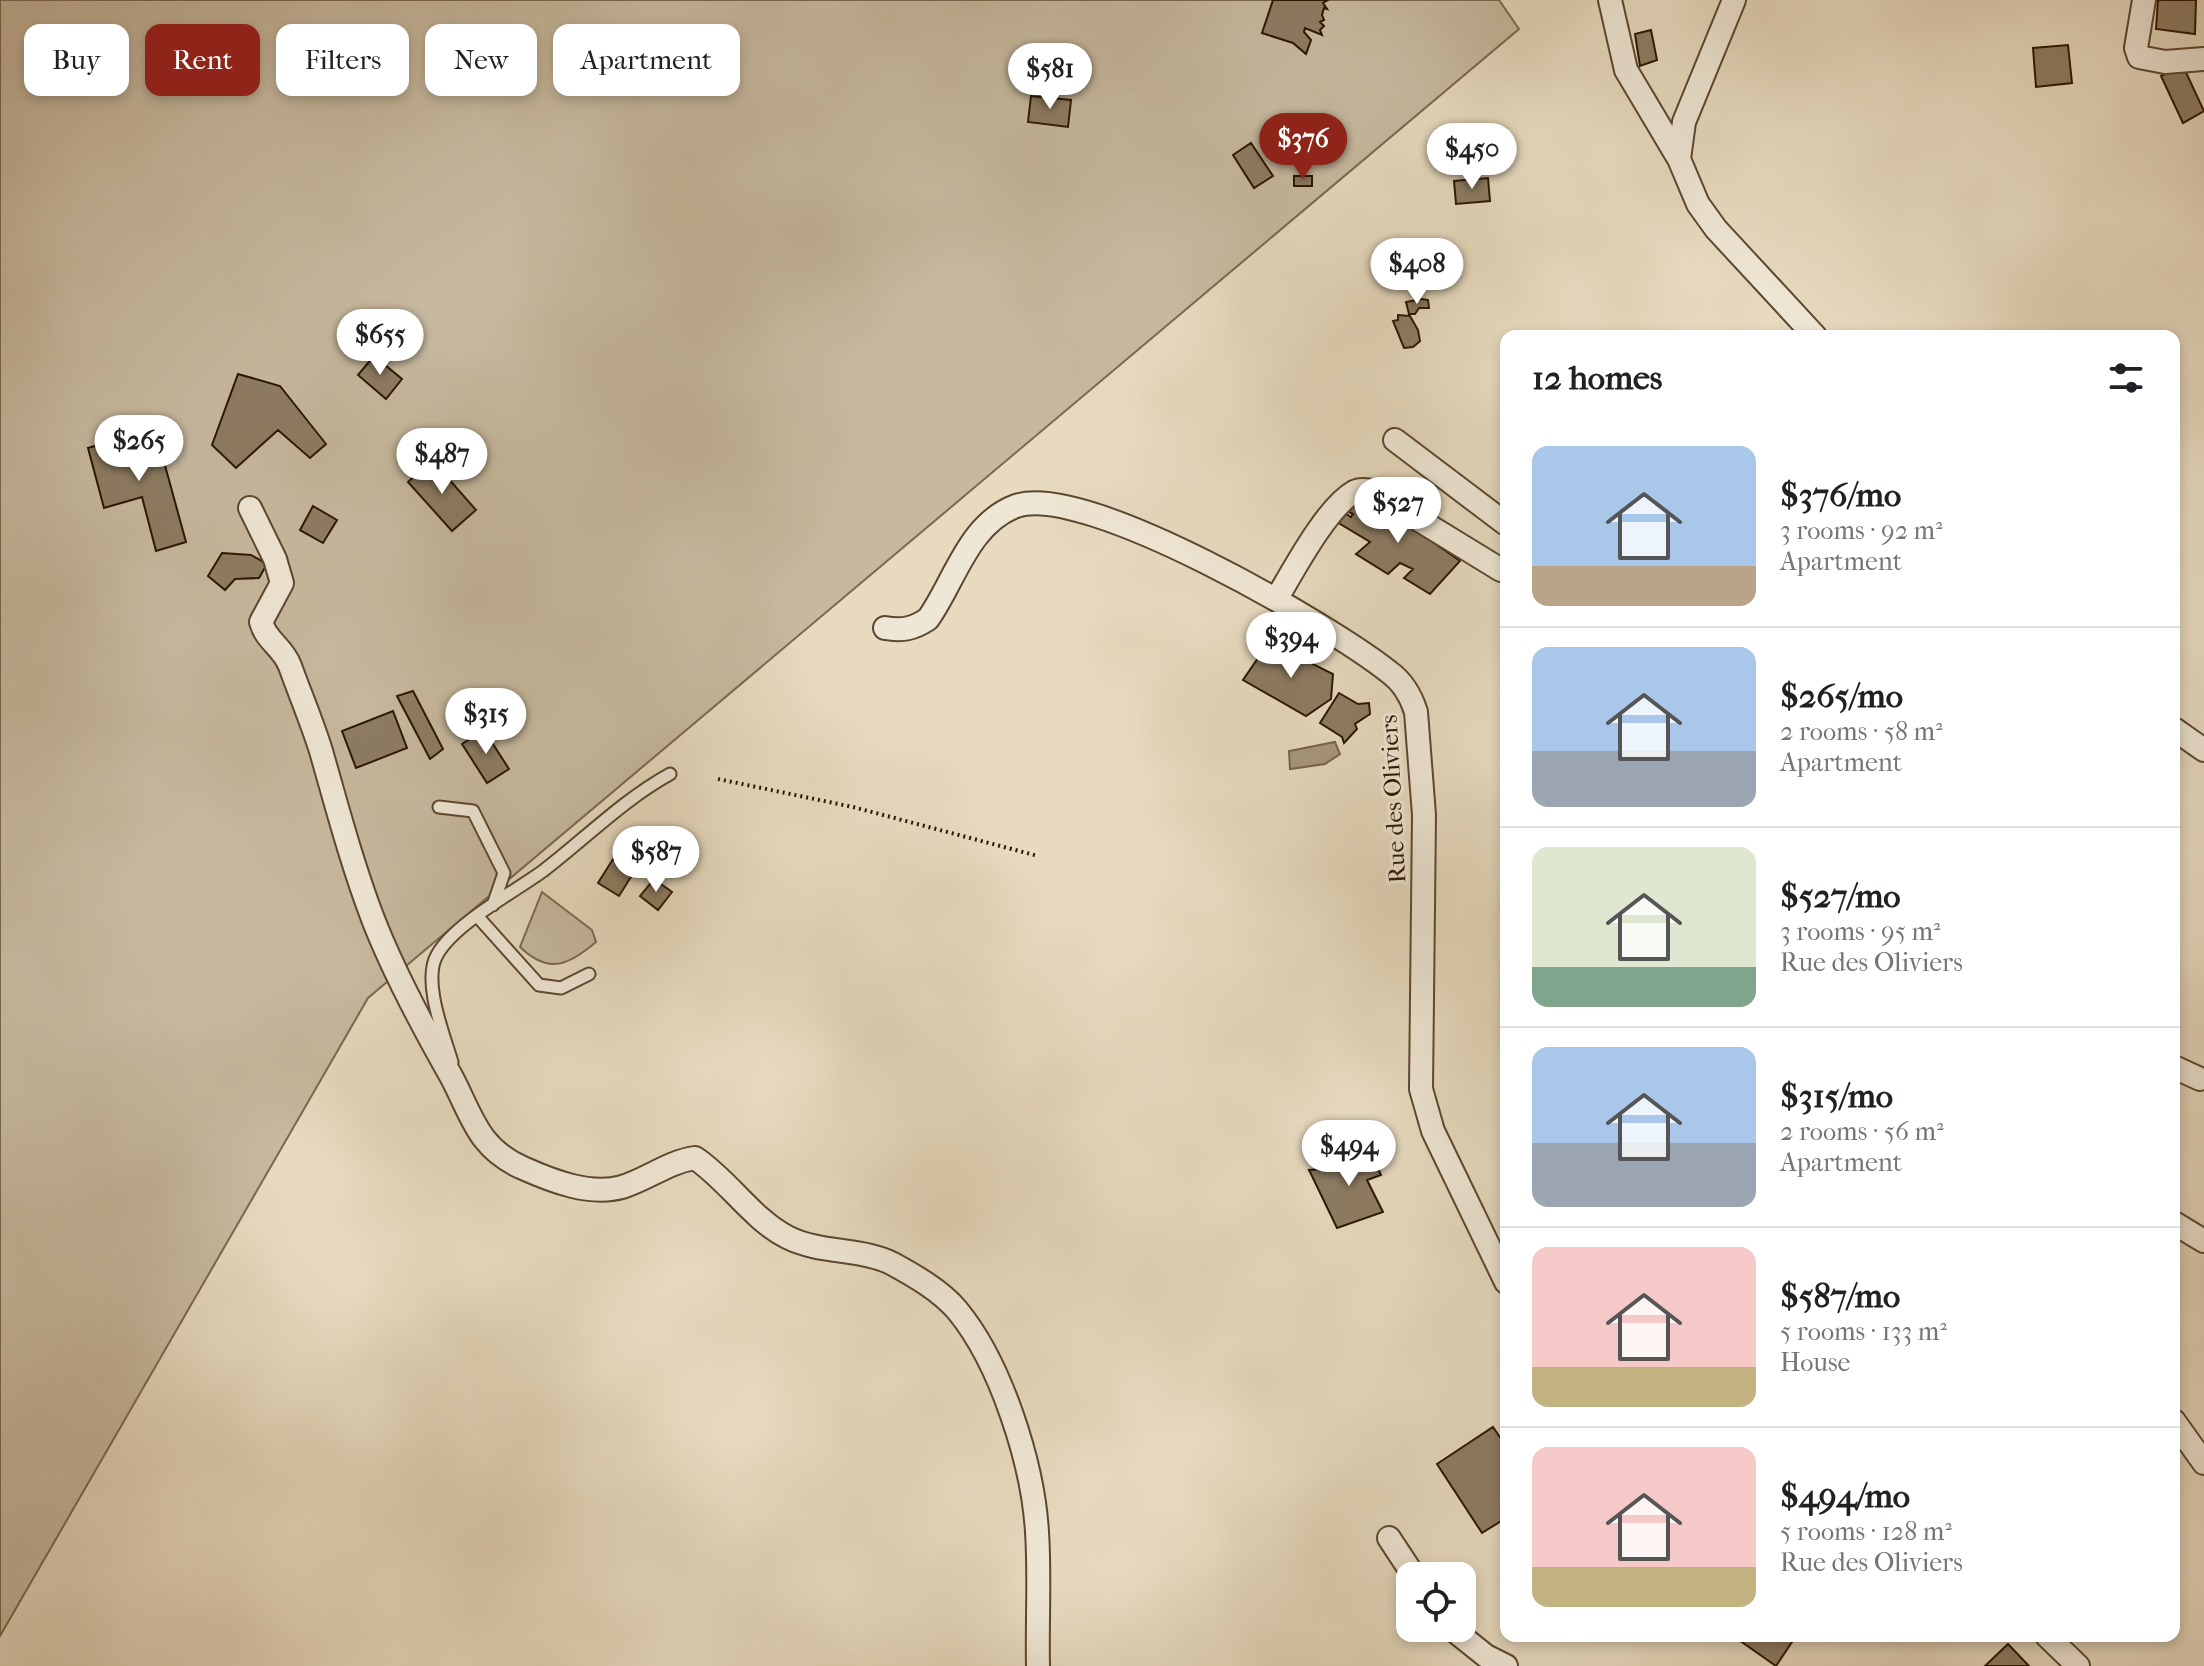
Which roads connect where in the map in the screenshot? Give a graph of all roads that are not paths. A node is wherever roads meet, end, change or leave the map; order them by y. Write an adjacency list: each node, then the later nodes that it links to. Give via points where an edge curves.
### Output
1 (1610, 0): 5 (street, via 1626,70)
2 (1734, 0): 5 (street, via 1684,122)
3 (2144, 0): 4 (street, via 2136,48 2140,58)
4 (2204, 59)
5 (1679, 159): 6 (street, via 1698,204 1716,229)
6 (1810, 330)
7 (1395, 440): 9 (street)
8 (250, 508): 22 (street, via 282,583 261,622 264,635 285,652 374,921)
9 (1500, 519)
10 (1500, 569): 11 (street, via 1372,491 1362,490 1352,493 1322,526)
11 (1277, 598): 12 (street, Rue des Oliviers, via 1122,523 1041,502 1008,510 980,530 928,619 915,628); 25 (street, Rue des Oliviers, via 1391,673 1411,695 1424,815 1421,1089 1433,1131)
12 (885, 628)
13 (2180, 733): 14 (street)
14 (2204, 750)
15 (670, 774): 17 (lane, via 643,789)
16 (439, 807): 17 (lane, via 473,811 504,873)
17 (493, 905): 18 (lane)
18 (478, 917): 19 (lane, via 539,985 561,988); 22 (lane, via 436,955 432,972 433,997)
19 (589, 974)
20 (2180, 1070): 21 (street)
21 (2200, 1079)
22 (461, 1095): 32 (street, via 473,1126 495,1151 520,1167 596,1190 622,1187 679,1160 695,1158 785,1236 890,1262 956,1308 1004,1395 1026,1466 1037,1528)
23 (2180, 1227): 24 (street)
24 (2204, 1241)
25 (1500, 1270)
26 (2180, 1429): 27 (street)
27 (2204, 1463)
28 (1389, 1538): 29 (street)
29 (1405, 1562)
30 (1468, 1642): 33 (street)
31 (2053, 1642): 34 (street)
32 (1038, 1666)
33 (1506, 1666)
34 (2078, 1666)

